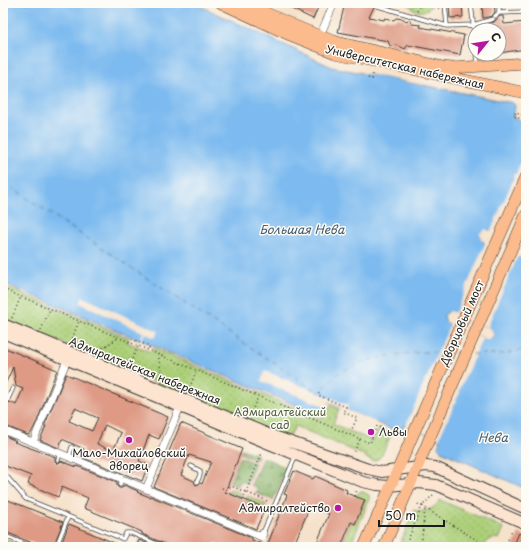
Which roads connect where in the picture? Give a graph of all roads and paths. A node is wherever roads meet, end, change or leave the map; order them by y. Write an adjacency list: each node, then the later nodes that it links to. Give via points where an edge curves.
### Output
1 (221, 3): 16 (main road, Университетская набережная)
2 (245, 3): 16 (main road, Университетская набережная, via 294,26)
3 (334, 3): 16 (street)
4 (420, 3): 11 (path)
5 (445, 3): 15 (lane)
6 (471, 3): 12 (lane)
7 (499, 3): 10 (lane)
8 (378, 6): 11 (lane)
9 (526, 12): 10 (lane)
10 (500, 13): 13 (lane)
11 (415, 17): 15 (lane)
12 (473, 22)
13 (481, 22)
14 (467, 25): 15 (lane)
15 (447, 26)
16 (318, 41): 19 (main road, Университетская набережная, via 337,42 443,67); 22 (main road, Университетская набережная, via 334,53)
17 (477, 62): 19 (lane)
18 (526, 64): 19 (main road, Университетская набережная)
19 (478, 67)
20 (373, 72): 21 (path, via 372,79)
21 (368, 78)
22 (526, 93)
23 (526, 116): 24 (path, via 516,112 514,116)
24 (526, 121)
25 (526, 176): 65 (main road, Дворцовый мост)
26 (526, 215): 64 (main road, Дворцовый мост)
27 (3, 289): 28 (path)
28 (21, 296): 29 (path); 30 (path)
29 (50, 309): 31 (path); 33 (path)
30 (12, 318)
31 (79, 321): 35 (path); 36 (path)
32 (3, 324): 65 (main road, Адмиралтейская набережная, via 271,435 368,469 382,472)
33 (42, 330)
34 (3, 333): 42 (main road, Адмиралтейская набережная)
35 (118, 337): 37 (path); 40 (path)
36 (71, 342)
37 (129, 342): 38 (path); 39 (path, via 132,339 149,346)
38 (138, 346): 39 (path); 43 (path)
39 (149, 350): 41 (path)
40 (96, 352)
41 (158, 354): 44 (path); 45 (path)
42 (67, 360): 51 (main road, Адмиралтейская набережная); 57 (street)
43 (129, 366)
44 (197, 370): 47 (path); 49 (path)
45 (163, 381)
46 (13, 388): 50 (lane)
47 (188, 391)
48 (319, 393): 53 (path, via 318,396 346,407 343,412 357,418)
49 (258, 396): 52 (path); 56 (path)
50 (7, 401)
51 (180, 407): 60 (main road, Адмиралтейская набережная); 72 (street, via 158,453)
52 (249, 417)
53 (352, 429)
54 (3, 430): 57 (street)
55 (393, 433): 56 (path, via 377,426 370,443)
56 (360, 439): 61 (path)
57 (33, 442): 62 (street, via 59,456)
58 (72, 447): 62 (lane)
59 (262, 452): 73 (path)
60 (296, 454): 69 (main road, Адмиралтейская набережная, via 363,482); 78 (lane)
61 (353, 455)
62 (69, 457): 72 (street)
63 (191, 466): 67 (lane, via 200,471)
64 (417, 467): 65 (main road, Адмиралтейская набережная); 68 (main road, Дворцовый мост); 81 (main road, Адмиралтейская набережная, via 435,467)
65 (396, 470): 69 (main road, Дворцовый мост)
66 (3, 474): 82 (lane, via 26,499)
67 (197, 482)
68 (410, 484): 69 (main road, Адмиралтейская набережная); 83 (main road, Адмиралтейская набережная, via 436,485); 93 (main road, Дворцовый мост)
69 (389, 486): 92 (main road, Дворцовый мост)
70 (222, 488): 73 (path, via 226,490 230,486)
71 (358, 488): 75 (path)
72 (146, 489): 85 (street, via 188,504 262,537)
73 (246, 492): 76 (path); 78 (path)
74 (433, 495): 79 (path)
75 (355, 496)
76 (243, 500)
77 (415, 503): 79 (path)
78 (275, 504): 85 (lane)
79 (422, 506): 80 (path); 94 (path)
80 (425, 508): 95 (path); 96 (path)
81 (526, 509)
82 (68, 517): 90 (lane); 91 (lane, via 123,540 126,533 131,533)
83 (526, 524)
84 (512, 530): 97 (path)
85 (263, 533)
86 (3, 535): 89 (lane)
87 (3, 546): 88 (lane)
88 (6, 547)
89 (32, 547)
90 (56, 547)
91 (164, 547)
92 (364, 547)
93 (384, 547)
94 (405, 547)
95 (421, 547)
96 (488, 547)
97 (505, 547)

